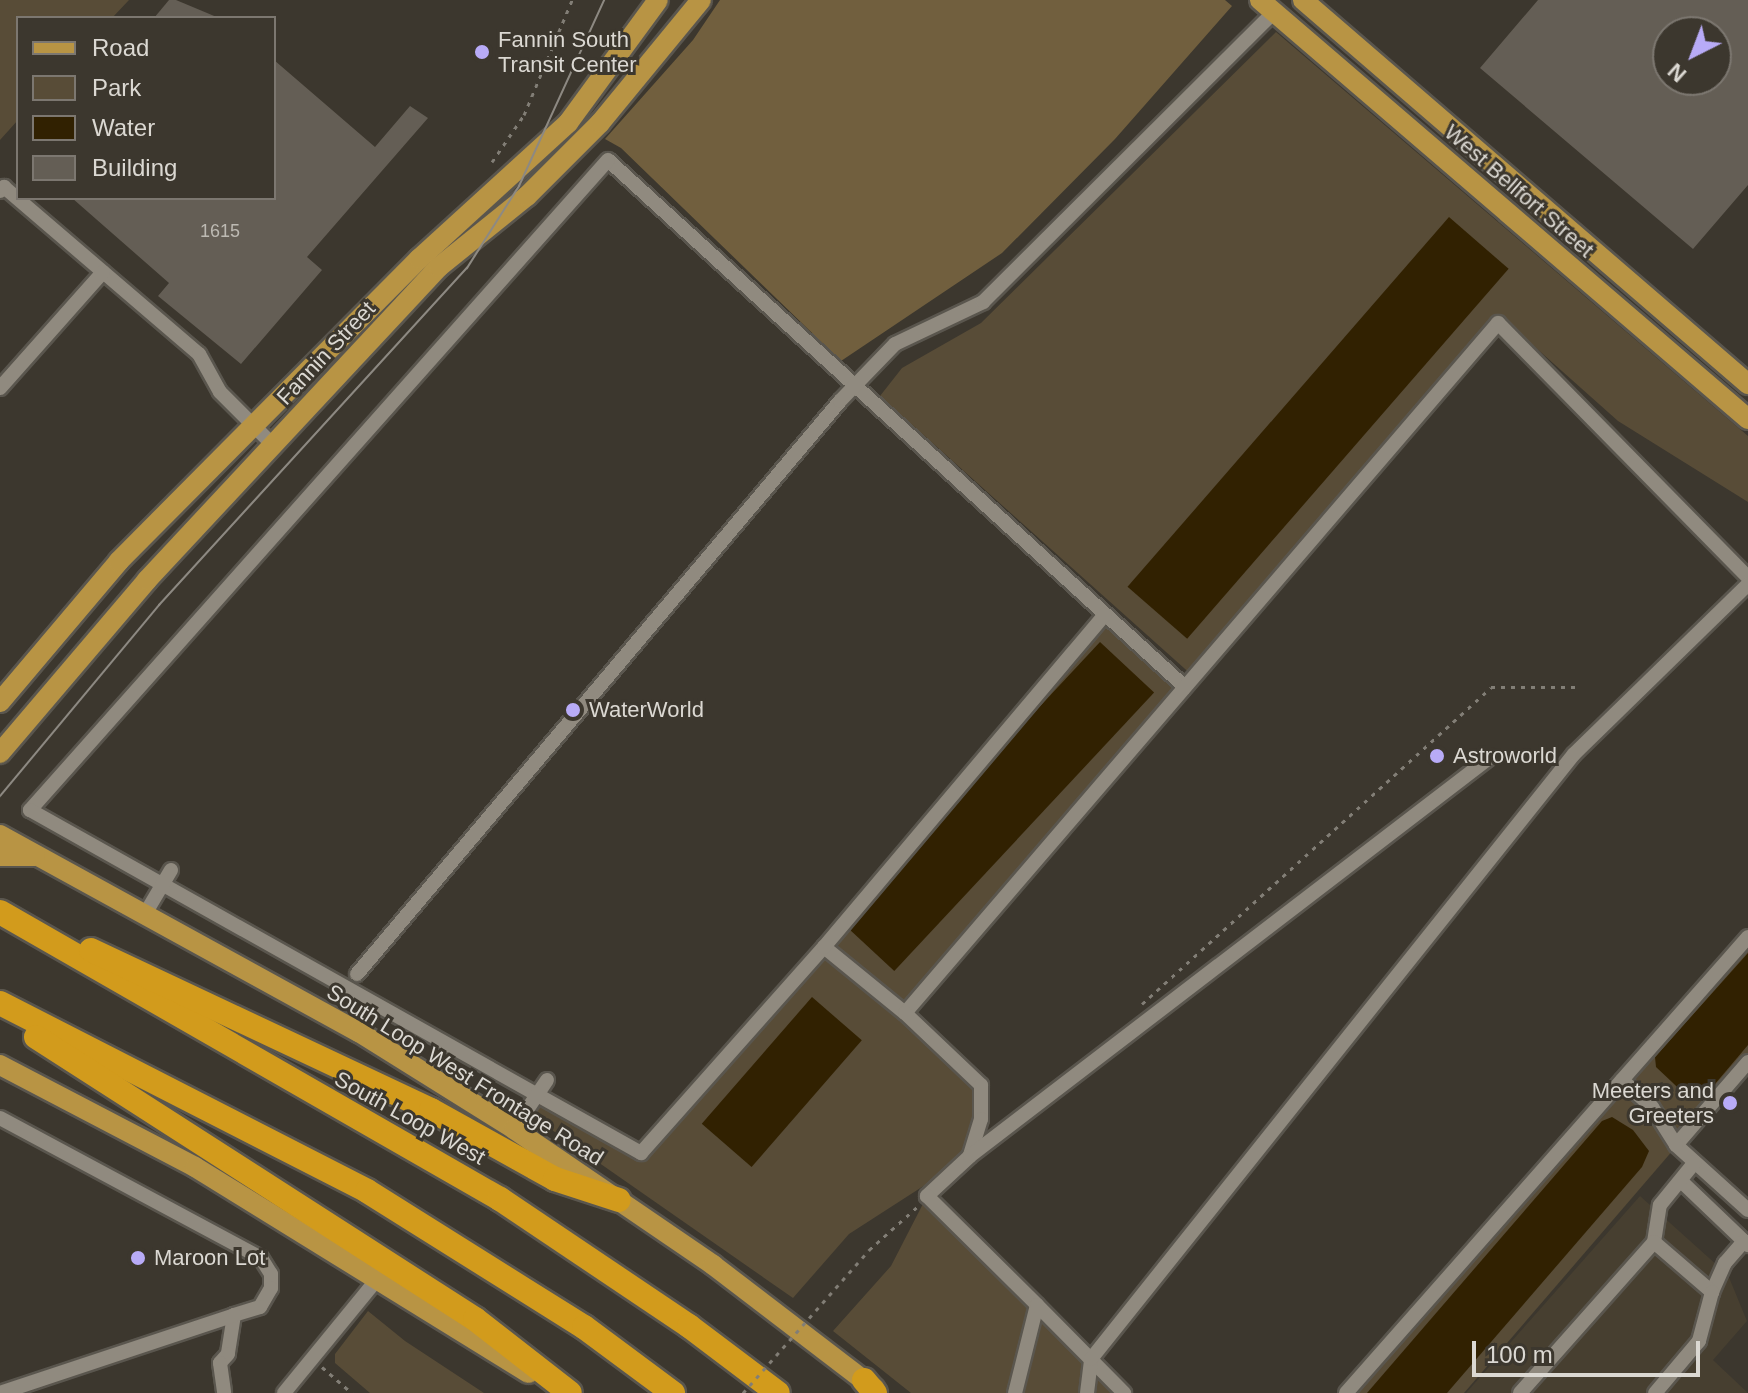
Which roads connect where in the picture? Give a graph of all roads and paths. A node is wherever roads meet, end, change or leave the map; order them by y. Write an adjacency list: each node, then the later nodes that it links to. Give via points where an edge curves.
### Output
1 (572, 0): 6 (path, via 524,115)
2 (658, 0): 15 (main road, Fannin Street, via 568,123 419,259)
3 (701, 0): 16 (main road, Fannin Street, via 592,131 527,196 439,267)
4 (1303, 0): 11 (main road, West Bellfort Street)
5 (1267, 6): 12 (lane, via 983,302 895,344); 14 (main road, West Bellfort Street)
6 (492, 162)
7 (0, 191): 8 (lane, via 4,187)
8 (16, 197)
9 (19, 200): 10 (lane)
10 (103, 272): 13 (lane); 15 (lane, via 199,354 216,386)
11 (1748, 384)
12 (854, 387): 19 (lane); 29 (lane, via 608,160 30,810); 34 (lane)
13 (0, 388)
14 (1748, 419)
15 (256, 428): 16 (lane); 22 (main road, Fannin Street, via 94,587)
16 (273, 445): 23 (main road, Fannin Street, via 147,580)
17 (1748, 577): 20 (lane, via 1498,323)
18 (1748, 584): 59 (lane, via 1574,754)
19 (1105, 615): 20 (lane); 33 (lane)
20 (1185, 687): 38 (lane)
21 (1578, 687): 36 (path, via 1491,687)
22 (1, 699)
23 (0, 753)
24 (1488, 759): 47 (lane)
25 (0, 835): 27 (main road, South Loop West Frontage Road)
26 (0, 856): 27 (main road)
27 (39, 856): 31 (main road, South Loop West Frontage Road)
28 (171, 870): 29 (lane)
29 (160, 884): 31 (lane); 43 (lane)
30 (0, 911): 51 (highway, via 260,1025 555,1179); 70 (highway, South Loop West, via 500,1199 689,1326)
31 (145, 914): 45 (main road, South Loop West Frontage Road, via 359,1032)
32 (1748, 937): 42 (lane)
33 (824, 947): 38 (lane); 43 (lane, via 641,1153)
34 (357, 974)
35 (0, 1003): 68 (highway, via 367,1191 584,1327)
36 (1139, 1007)
37 (0, 1013): 67 (highway, via 475,1319)
38 (905, 1013): 47 (lane, via 981,1085 981,1119)
39 (1748, 1062): 46 (lane)
40 (0, 1065): 55 (main road, via 195,1167)
41 (547, 1080): 43 (lane)
42 (1622, 1080): 46 (lane, via 1652,1107); 74 (lane)
43 (539, 1094): 45 (lane)
44 (0, 1118): 58 (lane, via 261,1258 271,1274 267,1300)
45 (514, 1129): 51 (main road, South Loop West Frontage Road)
46 (1676, 1145): 48 (lane)
47 (970, 1156): 50 (lane)
48 (1695, 1162): 49 (lane); 52 (lane)
49 (1681, 1181): 53 (lane, via 1660,1205); 54 (lane)
50 (928, 1197): 57 (lane); 69 (path, bridge, via 869,1250)
51 (619, 1200): 61 (main road, South Loop West Frontage Road)
52 (1748, 1210)
53 (1654, 1242): 56 (lane); 75 (lane)
54 (1746, 1243): 56 (lane, via 1725,1263)
55 (378, 1278): 60 (lane); 66 (main road)
56 (1712, 1292): 76 (lane, via 1699,1341)
57 (1037, 1305): 59 (lane); 71 (lane)
58 (234, 1315): 62 (lane); 63 (lane, via 228,1354 220,1363)
59 (1091, 1359): 72 (lane); 73 (lane)
60 (314, 1360): 64 (lane); 65 (path)
61 (873, 1389)
62 (0, 1393)
63 (224, 1393)
64 (284, 1393)
65 (352, 1393)
66 (561, 1393)
67 (570, 1393)
68 (673, 1393)
69 (743, 1393)
70 (778, 1393)
71 (1015, 1393)
72 (1087, 1393)
73 (1124, 1393)
74 (1346, 1393)
75 (1520, 1393)
76 (1655, 1393)

